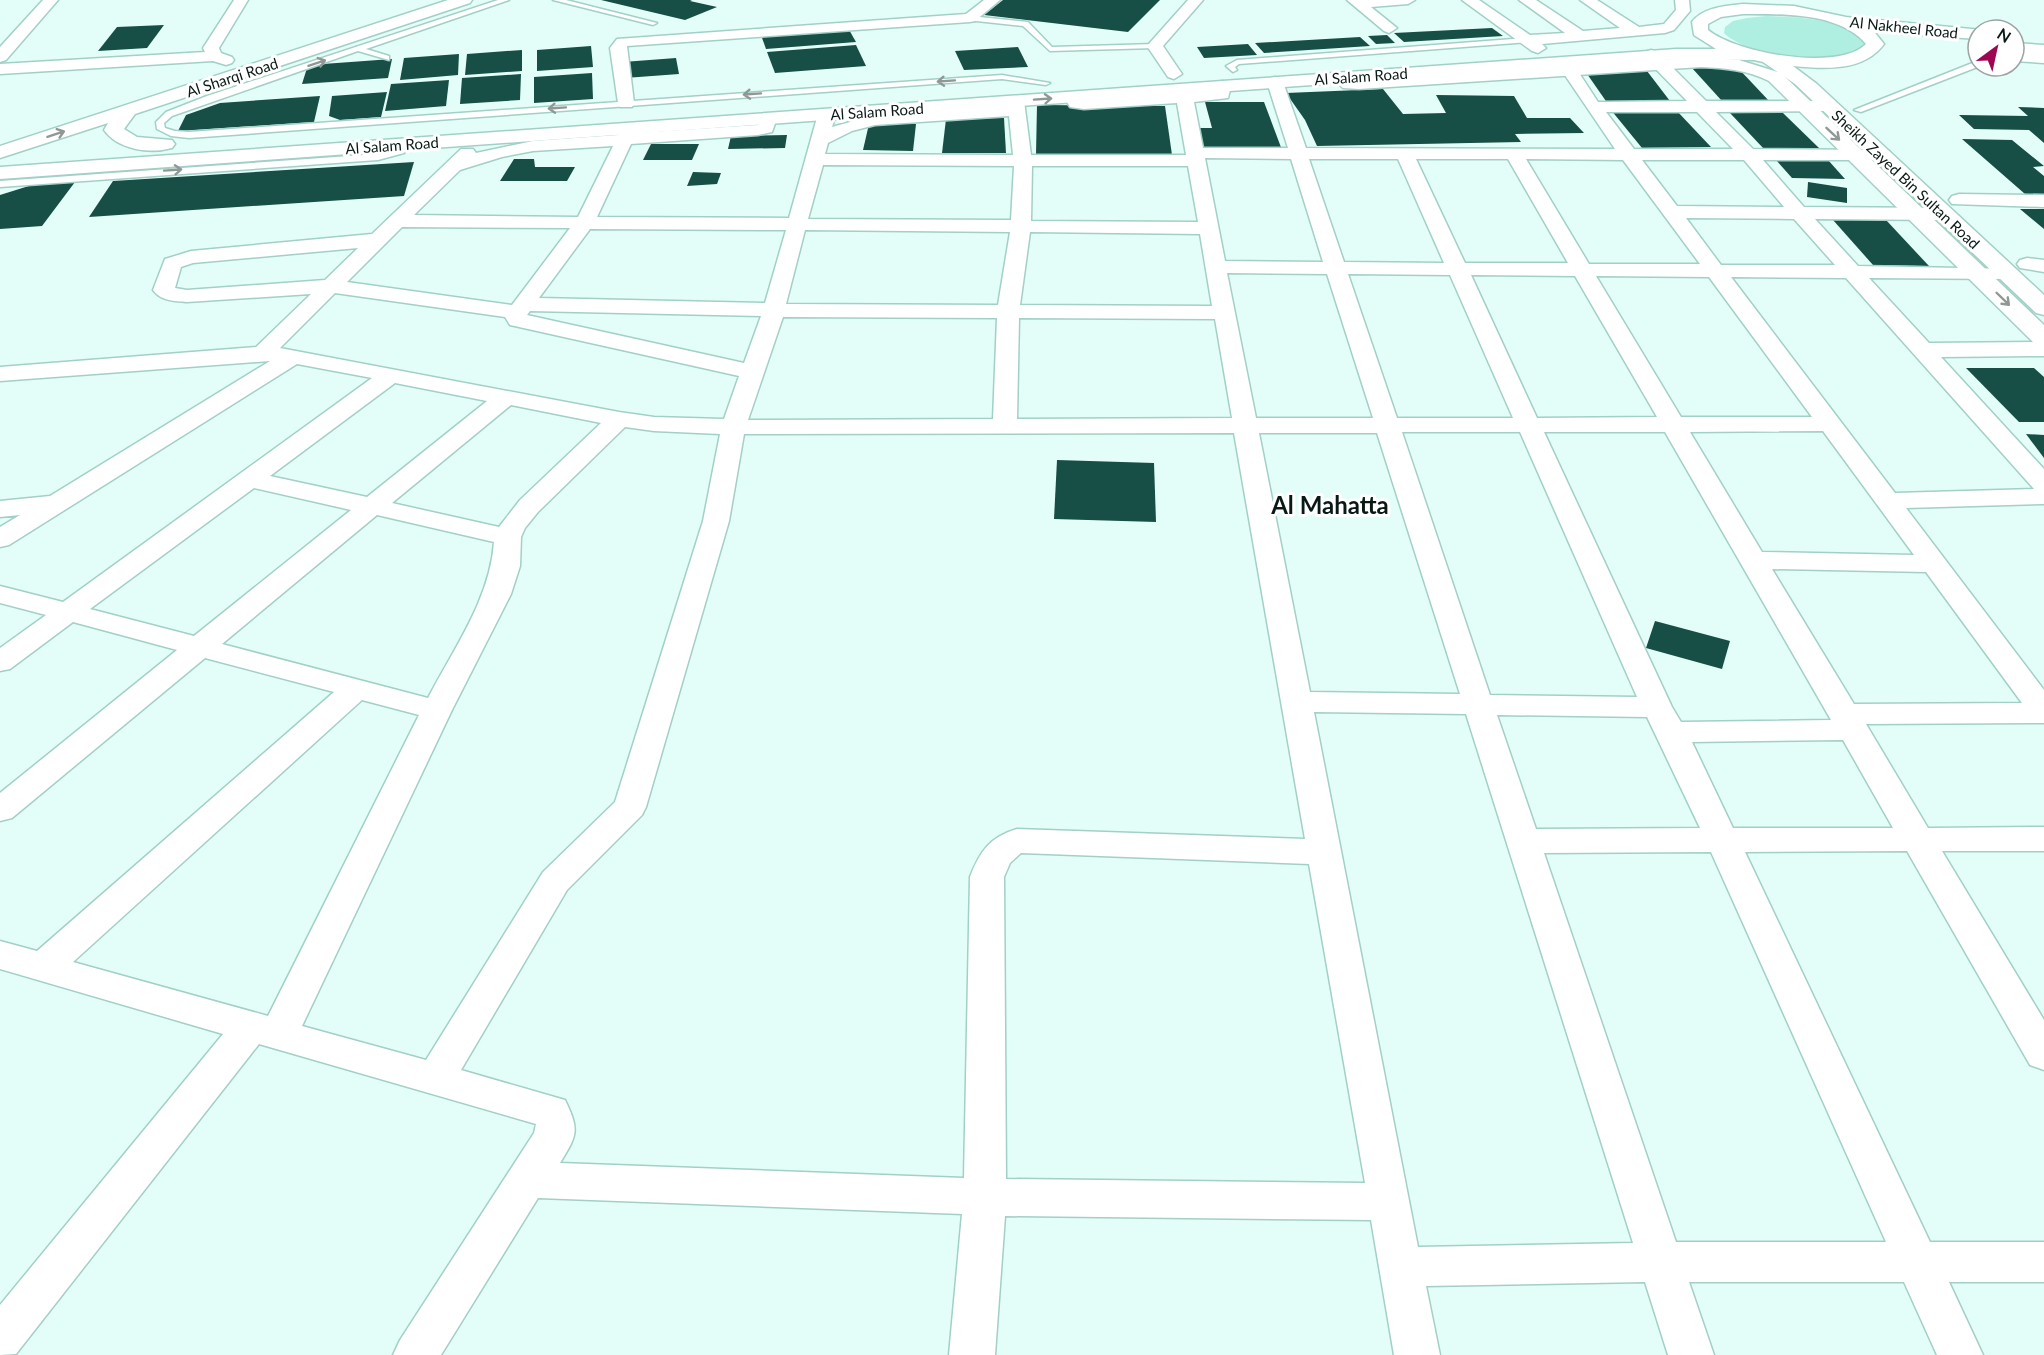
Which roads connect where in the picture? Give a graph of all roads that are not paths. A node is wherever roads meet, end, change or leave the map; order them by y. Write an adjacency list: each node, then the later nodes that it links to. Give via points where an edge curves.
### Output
1 (51, 0): 38 (street)
2 (241, 0): 40 (street, via 211,48)
3 (464, 0): 28 (main road, Al Sharqi Road)
4 (505, 0): 33 (lane)
5 (993, 0): 18 (street)
6 (1196, 0): 30 (street)
7 (1408, 0): 16 (street)
8 (1469, 0): 29 (street)
9 (1526, 0): 25 (street)
10 (1587, 0): 11 (street); 23 (street)
11 (1594, 0)
12 (1682, 0): 23 (street, via 1683,11 1670,27)
13 (1704, 0): 21 (main road, via 1708,7)
14 (1753, 0): 17 (main road)
15 (563, 1): 20 (lane)
16 (1356, 2): 22 (street)
17 (1798, 12): 19 (main road); 21 (main road, Al Salam Road, via 1743,9 1720,12)
18 (970, 18): 30 (lane, via 1025,24 1050,49); 63 (street, via 622,42 618,48)
19 (1829, 18): 24 (main road, Al Nakheel Road); 47 (main road, via 1871,37 1881,50 1861,57)
20 (653, 23)
21 (1703, 24): 29 (main road, Al Salam Road, via 1678,38 1652,42); 37 (main road, via 1710,40)
22 (1389, 28)
23 (1636, 32): 25 (street)
24 (1966, 33)
25 (1580, 36): 29 (street)
26 (2026, 37): 27 (main road)
27 (2044, 38)
28 (334, 43): 33 (lane); 51 (main road, Al Sharqi Road)
29 (1533, 44): 48 (main road, Al Salam Road)
30 (1155, 46): 50 (street)
31 (1908, 46): 32 (main road, Al Nakheel Road)
32 (1966, 46)
33 (357, 49): 41 (lane); 52 (lane, one-way to 33)
34 (2026, 49): 35 (main road)
35 (2044, 50)
36 (246, 53): 40 (main road, Al Sharqi Road)
37 (1759, 56): 43 (main road, via 1692,53); 47 (main road, via 1809,62); 56 (main road, Sheikh Zayed Bin Sultan Road, via 1801,78)
38 (0, 57)
39 (2026, 57): 42 (street)
40 (220, 58): 45 (street); 53 (main road, Al Sharqi Road)
41 (386, 58)
42 (2044, 58)
43 (1655, 60): 44 (main road, Al Salam Road); 55 (main road, via 1714,62 1755,69 1775,77); 58 (street)
44 (1566, 66): 49 (main road, Al Salam Road, via 1359,84 1349,84 1341,78); 57 (street)
45 (0, 69)
46 (1966, 69): 59 (lane)
47 (1837, 76): 59 (main road, Sheikh Zayed Bin Sultan Road)
48 (1228, 78): 49 (main road, Al Salam Road); 50 (main road, Al Salam Road)
49 (1275, 82): 69 (street)
50 (1180, 87): 54 (main road, Al Salam Road, one-way to 50); 63 (main road, Al Salam Road, one-way to 63, via 974,83 778,97); 76 (street)
51 (187, 92): 52 (lane); 53 (main road, Al Sharqi Road)
52 (210, 98): 65 (lane, via 169,114 160,122 161,129 174,134)
53 (126, 101): 66 (main road, via 114,130 118,135 143,144); 68 (main road, Al Sharqi Road, one-way to 53)
54 (1016, 105): 61 (main road, Al Salam Road); 62 (street); 78 (street)
55 (1804, 106): 56 (street); 58 (street); 74 (main road, one-way to 74)
56 (1828, 106): 75 (main road, Sheikh Zayed Bin Sultan Road)
57 (1593, 107): 58 (street); 72 (street)
58 (1701, 108): 73 (street)
59 (1858, 110): 86 (main road, Sheikh Zayed Bin Sultan Road)
60 (826, 114): 61 (main road, Al Salam Road); 63 (main road, Al Salam Road); 67 (street)
61 (875, 115): 62 (street); 67 (street, via 846,127)
62 (934, 116): 77 (street)
63 (627, 121): 64 (main road, Al Salam Road); 64 (lane, one-way to 64); 79 (street); 91 (street)
64 (479, 125): 65 (main road, Al Salam Road, via 397,124); 79 (street); 80 (main road, Al Salam Road, one-way to 64, via 282,158 407,144)
65 (242, 135): 66 (main road, Al Salam Road)
66 (165, 144): 68 (main road, Al Salam Road)
67 (817, 150): 77 (street); 92 (street)
68 (0, 154)
69 (1298, 154): 70 (street); 76 (street); 98 (street)
70 (1405, 154): 71 (street); 99 (street)
71 (1514, 154): 72 (street); 100 (street)
72 (1629, 155): 73 (street); 87 (street)
73 (1749, 155): 74 (street); 88 (street)
74 (1856, 155): 75 (street); 89 (main road)
75 (1883, 155): 86 (main road, Sheikh Zayed Bin Sultan Road)
76 (1195, 157): 78 (street); 94 (street)
77 (928, 160): 78 (street)
78 (1023, 160): 93 (street)
79 (453, 166): 90 (street)
80 (117, 169): 81 (main road, Al Salam Road); 84 (lane)
81 (45, 170): 82 (main road, Al Salam Road); 83 (main road)
82 (0, 173)
83 (0, 178)
84 (0, 184)
85 (2044, 201): 86 (street)
86 (1952, 207): 89 (street); 96 (main road, Sheikh Zayed Bin Sultan Road); 104 (main road, Sheikh Zayed Bin Sultan Road)
87 (1671, 212): 88 (street); 101 (street)
88 (1799, 213): 89 (street); 102 (street)
89 (1916, 214): 103 (main road)
90 (396, 221): 91 (street); 95 (street)
91 (585, 222): 92 (street); 107 (street)
92 (798, 224): 93 (street); 109 (street)
93 (1021, 225): 94 (street); 110 (street)
94 (1208, 228): 97 (street)
95 (377, 240): 106 (street); 106 (street, via 190,256 172,263 164,290 187,296)
96 (2035, 265): 105 (main road, Sheikh Zayed Bin Sultan Road)
97 (1215, 267): 98 (street); 111 (street)
98 (1335, 268): 99 (street); 124 (street)
99 (1458, 268): 100 (street); 125 (street)
100 (1581, 269): 101 (street); 122 (street)
101 (1715, 270): 102 (street); 123 (street)
102 (1851, 271): 103 (street); 114 (street)
103 (1976, 272): 104 (street); 112 (main road, one-way to 112)
104 (2007, 273): 108 (main road, Sheikh Zayed Bin Sultan Road)
105 (2044, 280)
106 (330, 286): 107 (street); 115 (street)
107 (521, 308): 109 (street); 117 (street, via 515,315 518,320)
108 (2044, 308)
109 (774, 310): 110 (street); 117 (street)
110 (1008, 312): 111 (street); 126 (street)
111 (1224, 313): 127 (street)
112 (2044, 339)
113 (2044, 349): 114 (street)
114 (1923, 350): 130 (street)
115 (262, 353): 116 (street); 118 (street)
116 (293, 356): 119 (street); 133 (street)
117 (754, 372): 128 (street)
118 (0, 374)
119 (391, 375): 120 (street); 129 (street)
120 (506, 397): 121 (street); 134 (street)
121 (619, 419): 128 (street); 136 (street, via 520,516)
122 (1673, 424): 123 (street); 125 (street); 138 (street)
123 (1830, 424): 132 (street)
124 (1387, 425): 125 (street); 127 (street); 146 (street)
125 (1530, 425): 149 (street)
126 (1005, 426): 127 (street); 128 (street)
127 (1245, 426): 145 (street)
128 (733, 427): 161 (street, via 716,520 630,807 555,881)
129 (250, 479): 134 (street); 141 (street)
130 (2044, 484)
131 (2044, 496): 132 (street)
132 (1888, 501): 139 (street)
133 (57, 503): 135 (street); 137 (street)
134 (373, 506): 136 (street); 142 (street)
135 (0, 508)
136 (508, 537): 147 (street, via 506,566 497,594)
137 (0, 539)
138 (1752, 560): 139 (street); 150 (street)
139 (1935, 564): 148 (street)
140 (0, 594): 141 (street)
141 (68, 612): 142 (street); 143 (street)
142 (200, 647): 144 (street); 151 (street)
143 (0, 662)
144 (357, 688): 147 (street); 158 (street)
145 (1296, 702): 146 (street); 156 (street)
146 (1479, 704): 149 (street); 155 (street)
147 (437, 710): 159 (street)
148 (2044, 712): 150 (street)
149 (1664, 719): 150 (street); 153 (street)
150 (1848, 722): 154 (street)
151 (0, 810)
152 (2044, 839): 154 (street)
153 (1722, 840): 154 (street); 155 (street); 166 (street)
154 (1917, 840): 160 (street)
155 (1523, 841): 165 (street)
156 (1324, 852): 163 (street, via 1017,841 1003,847 993,859 987,877); 164 (street)
157 (0, 955): 158 (street)
158 (43, 967): 159 (street)
159 (265, 1031): 161 (street); 169 (street)
160 (2044, 1054)
161 (435, 1080): 162 (street, via 551,1112 556,1123 554,1137)
162 (527, 1180): 163 (street); 170 (street)
163 (985, 1197): 164 (street); 171 (street)
164 (1389, 1202): 168 (street)
165 (1660, 1262): 166 (street); 168 (street); 173 (street)
166 (1917, 1262): 167 (street); 174 (street)
167 (2044, 1262)
168 (1401, 1266): 172 (street)
169 (0, 1339)
170 (416, 1355)
171 (972, 1355)
172 (1417, 1355)
173 (1691, 1355)
174 (1960, 1355)

